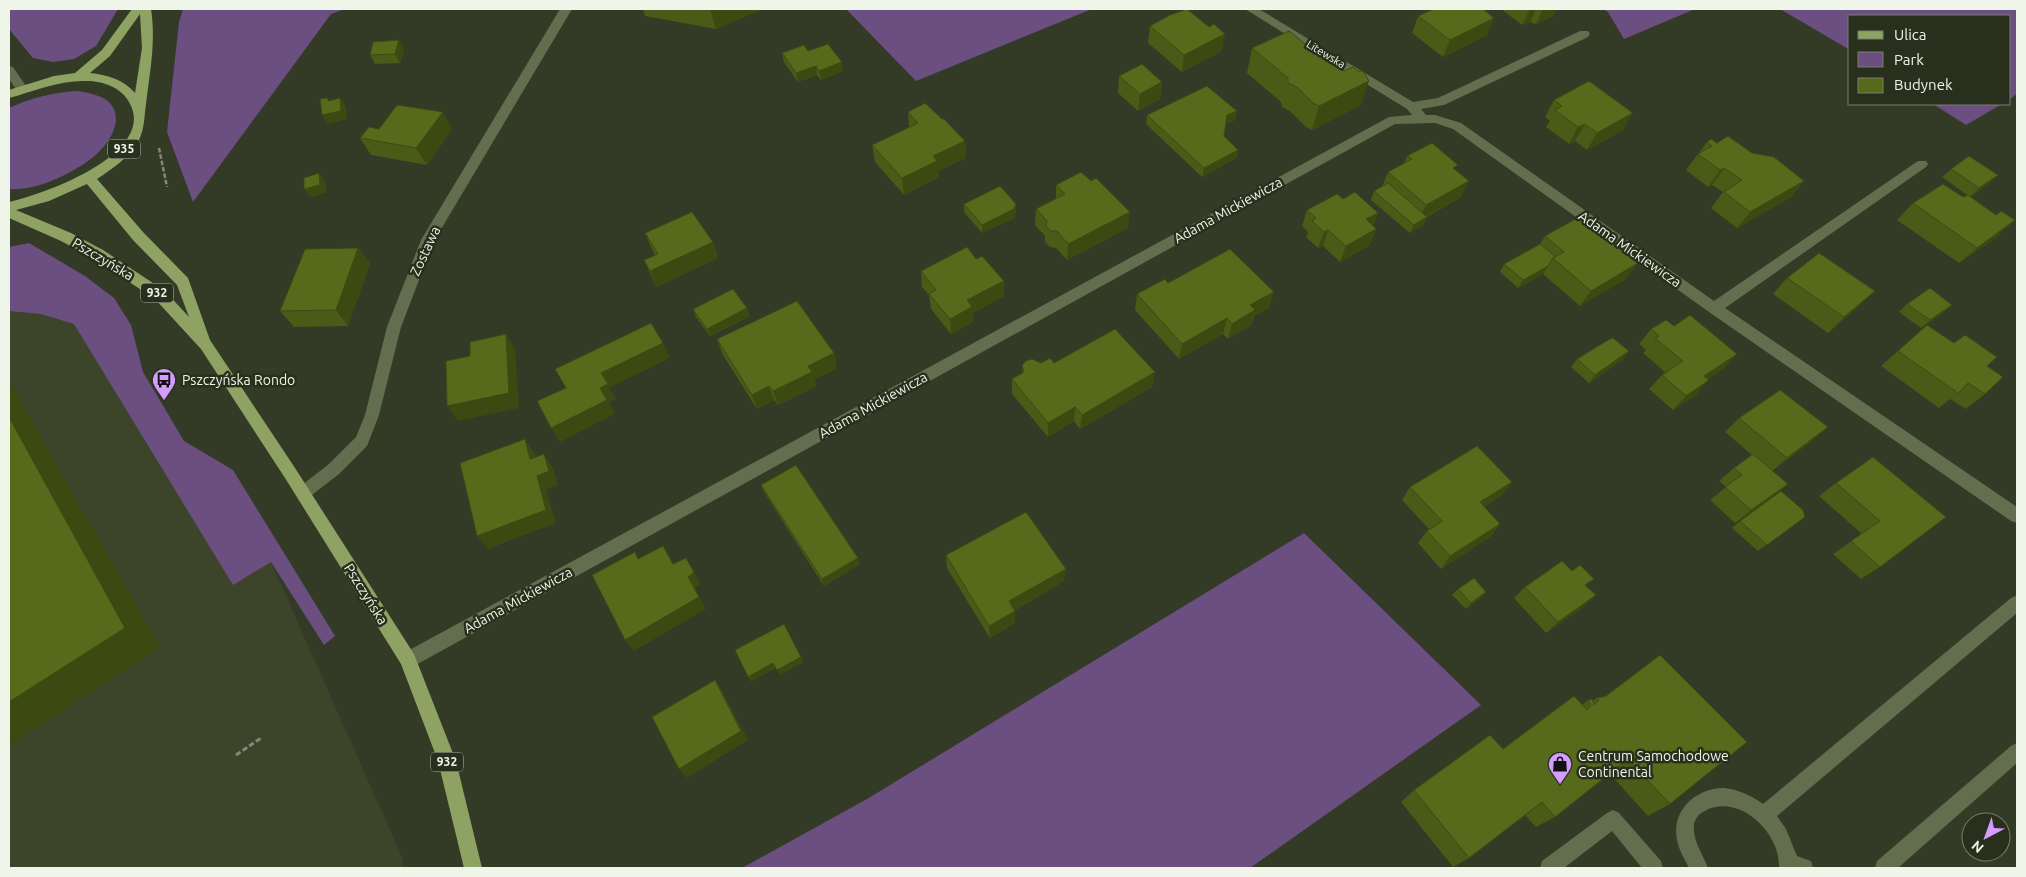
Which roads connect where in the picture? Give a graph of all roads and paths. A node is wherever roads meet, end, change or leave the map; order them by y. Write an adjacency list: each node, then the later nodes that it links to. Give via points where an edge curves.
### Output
1 (138, 9): 7 (main road, via 106,53)
2 (145, 9): 11 (main road, 935, via 148,48)
3 (566, 9): 19 (street, Zostawa, via 428,240 394,327 372,415 362,441)
4 (1251, 9): 10 (street, Litewska)
5 (1584, 34): 10 (street, via 1440,102)
6 (9, 70): 8 (street)
7 (78, 77): 8 (main road); 11 (main road, via 100,78 118,85 133,97)
8 (22, 89): 9 (main road)
9 (9, 94)
10 (1411, 106): 12 (street, Litewska)
11 (139, 108): 14 (main road, 935, via 139,126 130,142 113,161)
12 (1423, 119): 17 (street, Adama Mickiewicza, via 1457,126); 22 (street, Adama Mickiewicza, via 1393,120)
13 (1922, 164): 17 (street)
14 (89, 178): 15 (main road, 935, via 51,196); 18 (main road, Pszczyńska / 932, via 138,236 183,282)
15 (9, 207)
16 (9, 213): 18 (main road, Pszczyńska / 932, via 98,254 160,295)
17 (1714, 308): 20 (street, Adama Mickiewicza)
18 (206, 344): 19 (main road, Pszczyńska / 932)
19 (303, 493): 22 (main road, Pszczyńska / 932)
20 (2017, 516)
21 (2017, 603): 26 (street)
22 (408, 660): 28 (main road, Pszczyńska / 932, via 447,761)
23 (261, 738): 25 (path)
24 (2017, 752): 32 (street)
25 (236, 755)
26 (1764, 816): 27 (street, via 1777,830); 31 (street, via 1748,804 1731,798 1714,796 1700,801 1690,811 1684,825 1685,841)
27 (1794, 866)
28 (474, 868)
29 (1549, 868): 30 (street, via 1613,819)
30 (1654, 868)
31 (1699, 868)
32 (1884, 868)

